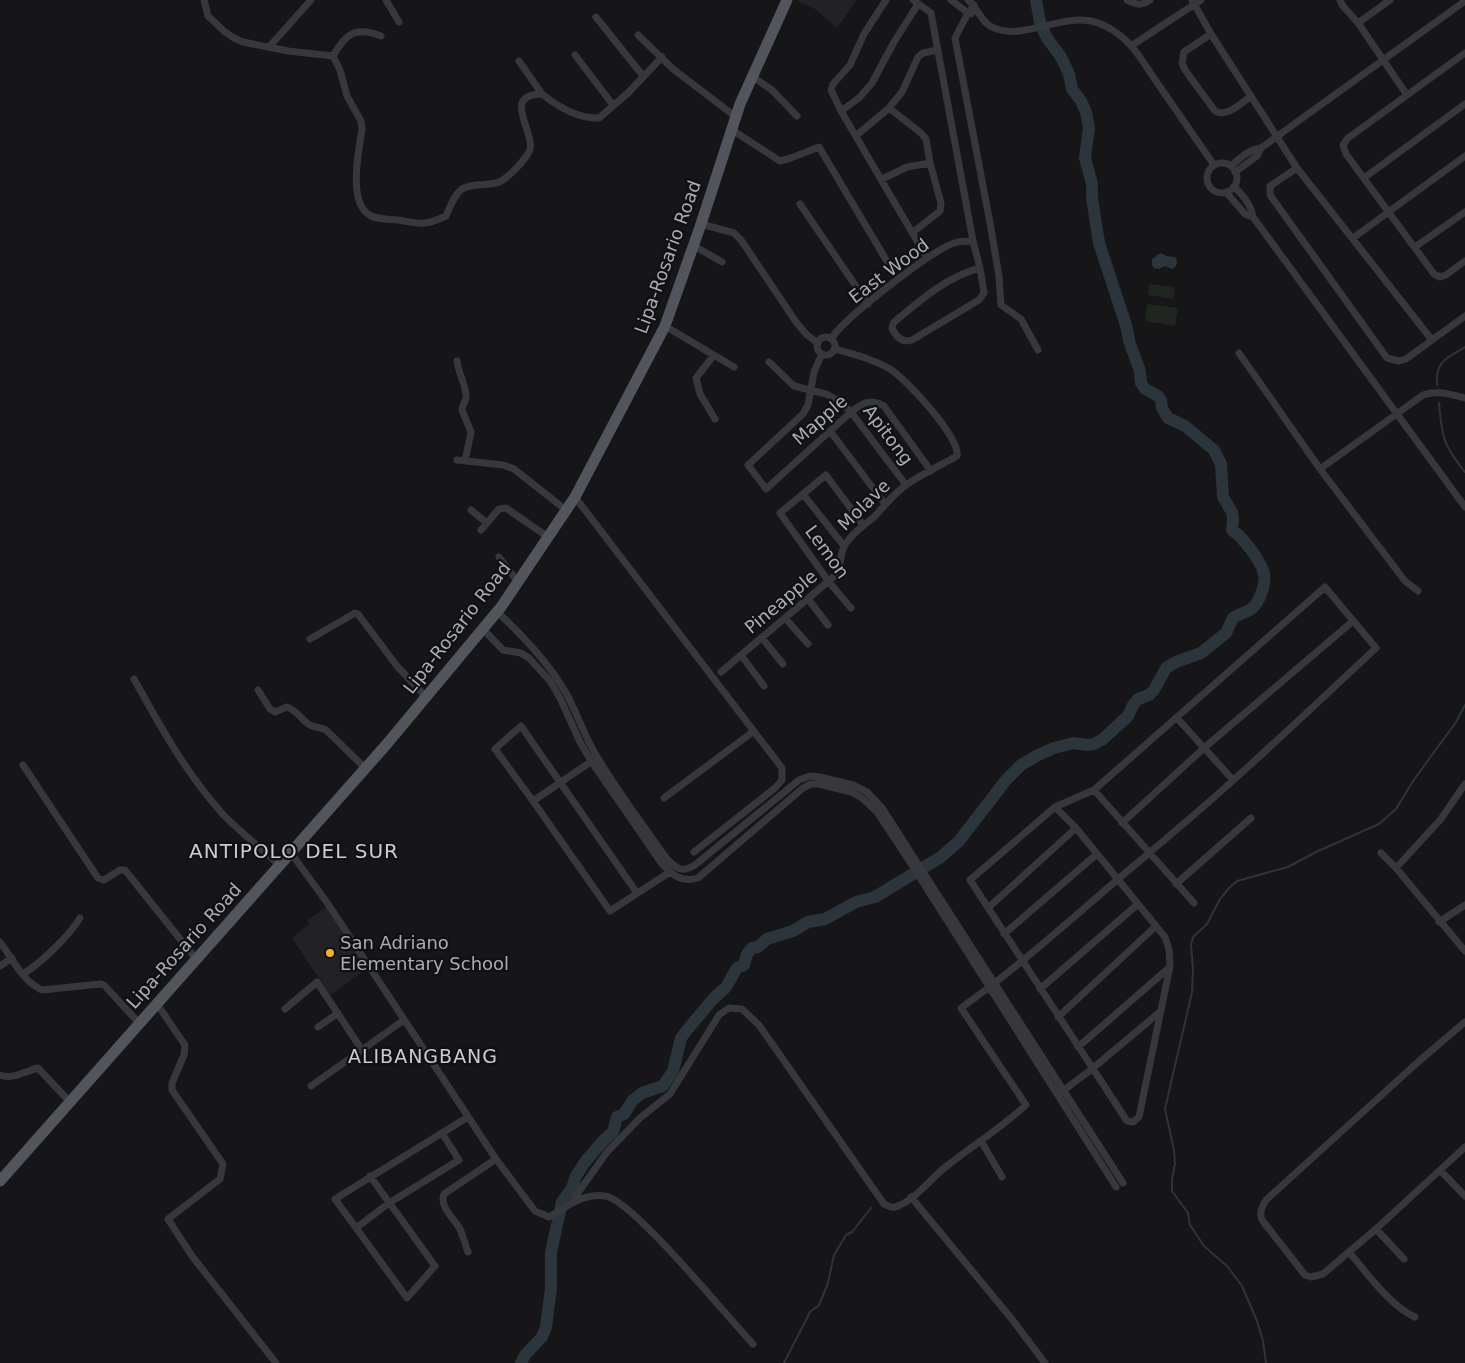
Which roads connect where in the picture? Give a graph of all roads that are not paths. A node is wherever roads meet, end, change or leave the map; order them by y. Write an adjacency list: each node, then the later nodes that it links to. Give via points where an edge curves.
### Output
1 (204, 0): 24 (street, via 208,16 225,32 243,42)
2 (311, 0): 24 (street)
3 (386, 0): 18 (street)
4 (786, 0): 33 (main road, Lipa-Rosario Road)
5 (886, 0): 40 (street, via 864,34 850,65 832,87)
6 (951, 0): 15 (street)
7 (1127, 0): 8 (street, via 1138,5)
8 (1150, 0)
9 (1340, 0): 19 (street)
10 (1390, 0): 19 (street)
11 (1465, 1): 30 (street)
12 (916, 2): 25 (street, via 931,13); 40 (street, via 872,83)
13 (971, 2): 15 (street); 16 (street)
14 (1196, 2): 20 (street); 23 (street)
15 (968, 13): 16 (street); 77 (street, via 955,38 990,223 1001,305 1021,319)
16 (980, 16): 23 (street, via 989,25 1004,31 1080,21 1096,22)
17 (596, 17): 32 (street)
18 (399, 22)
19 (1358, 23): 30 (street)
20 (1211, 34): 36 (street); 36 (street, via 1184,52 1182,64 1185,70 1219,113 1225,113)
21 (638, 35): 29 (street)
22 (381, 36): 28 (street, via 359,31 340,43)
23 (1131, 46): 48 (street)
24 (269, 47): 28 (street)
25 (938, 50): 39 (street, via 923,53 918,58 902,92); 62 (street)
26 (1465, 53): 35 (street)
27 (576, 55): 38 (street)
28 (333, 56): 34 (street, via 347,96 362,121 355,177 360,203 367,214 379,218 421,224 432,222 446,216 462,189 503,180 529,152 521,106 534,94)
29 (662, 58): 32 (street); 42 (street)
30 (1383, 60): 35 (street); 45 (street)
31 (519, 61): 34 (street)
32 (643, 76): 38 (street)
33 (752, 77): 41 (street, via 772,90); 42 (main road, Lipa-Rosario Road)
34 (542, 94): 38 (street, via 557,106 594,118 602,116)
35 (1407, 95): 52 (street, via 1343,145)
36 (1251, 96): 45 (street)
37 (1465, 104): 52 (street)
38 (614, 105)
39 (889, 108): 44 (street); 47 (street, via 926,139)
40 (841, 111): 44 (street)
41 (797, 116)
42 (736, 117): 43 (main road, Lipa-Rosario Road)
43 (732, 130): 59 (main road, Lipa-Rosario Road); 68 (street, via 780,161 819,147)
44 (857, 135): 51 (street)
45 (1277, 136): 49 (street); 50 (street, via 1261,148 1257,156)
46 (1465, 156): 56 (street)
47 (930, 163): 51 (street, via 906,167); 60 (street, via 941,208)
48 (1214, 166): 50 (street, via 1222,163); 54 (street, via 1208,172 1208,181 1216,191)
49 (1297, 168): 61 (street); 74 (street, via 1270,186 1270,195 1387,358 1406,359)
50 (1233, 169): 53 (street)
51 (882, 178): 60 (street)
52 (1364, 178): 56 (street)
53 (1234, 186): 54 (street); 58 (street, via 1252,210)
54 (1226, 192): 58 (street, via 1244,214)
55 (800, 204): 70 (street)
56 (1388, 212): 61 (street); 64 (street)
57 (1465, 212): 64 (street)
58 (1253, 217): 87 (street)
59 (701, 224): 63 (main road, Lipa-Rosario Road); 75 (street, via 734,233 741,240 796,322)
60 (912, 232): 65 (street)
61 (1353, 238): 74 (street)
62 (973, 240): 65 (street, East Wood, via 954,243); 69 (street)
63 (694, 246): 67 (street); 72 (main road, Lipa-Rosario Road)
64 (1415, 247): 66 (street, via 1437,276 1446,275)
65 (927, 258): 70 (street, East Wood)
66 (1465, 261)
67 (722, 262)
68 (888, 263)
69 (980, 268): 69 (street, via 963,272 932,291 894,322 892,328 900,340 912,340 982,297 984,289)
70 (868, 304): 73 (street, East Wood)
71 (1465, 316): 74 (street)
72 (665, 326): 80 (street); 94 (main road, Lipa-Rosario Road)
73 (831, 339): 75 (street, via 824,338); 76 (street)
74 (1432, 340)
75 (818, 343): 79 (street)
76 (835, 349): 79 (street, via 830,354); 91 (street, Molave, via 884,366 908,384 931,409 955,441 958,452 957,456)
77 (1038, 350)
78 (1239, 353): 90 (street)
79 (822, 354): 84 (street)
80 (714, 355): 83 (street); 88 (street, via 696,378 700,394)
81 (457, 360): 98 (street, via 465,389 466,400 462,410 471,432 461,460 514,469)
82 (769, 362): 84 (street, Apitong, via 794,386)
83 (734, 367)
84 (811, 390): 86 (street, Apitong, via 839,401); 89 (street, Mapple, via 802,414 748,466 766,489)
85 (1465, 398): 87 (street, via 1433,392)
86 (851, 412): 89 (street, Mapple); 91 (street, Mapple, via 869,401 884,406); 92 (street, Apitong)
87 (1396, 413): 90 (street); 96 (street)
88 (715, 420)
89 (830, 431): 95 (street)
90 (1320, 469): 107 (street, via 1405,581)
91 (931, 471): 92 (street, Molave)
92 (906, 485): 95 (street, Molave)
93 (803, 494): 100 (street, via 826,475); 103 (street); 106 (street, Lemon, via 780,513)
94 (575, 497): 98 (main road, Lipa-Rosario Road); 128 (street)
95 (885, 504): 100 (street, Molave)
96 (1465, 507)
97 (471, 510): 99 (street)
98 (566, 510): 102 (main road, Lipa-Rosario Road)
99 (487, 523): 101 (street); 102 (street, via 499,509 506,508)
100 (862, 525): 103 (street, Molave)
101 (481, 530)
102 (548, 537): 105 (main road, Lipa-Rosario Road)
103 (844, 546): 106 (street, Pineapple, via 841,568)
104 (499, 557): 105 (street)
105 (518, 582): 110 (main road, Lipa-Rosario Road)
106 (829, 582): 108 (street, Pineapple); 109 (street, Lemon)
107 (1418, 591)
108 (808, 599): 111 (street, Pineapple); 113 (street)
109 (852, 608)
110 (497, 612): 114 (main road, Lipa-Rosario Road); 117 (street)
111 (785, 618): 115 (street, Pineapple); 118 (street)
112 (1353, 621): 127 (street, via 1325,587); 129 (street); 133 (street, via 1376,648)
113 (828, 625)
114 (483, 629): 119 (street, via 504,650); 126 (main road, Lipa-Rosario Road)
115 (762, 638): 120 (street, Pineapple); 121 (street)
116 (310, 639): 126 (street, via 358,614 397,666)
117 (528, 644): 119 (street); 130 (street, via 556,676)
118 (808, 644)
119 (521, 653): 130 (street, via 550,680 580,742)
120 (741, 655): 122 (street, Pineapple); 124 (street)
121 (784, 664)
122 (721, 672)
123 (134, 679): 149 (street, via 189,774 221,812)
124 (764, 686)
125 (258, 690): 132 (street, via 274,712 287,707 293,709 313,727 326,730)
126 (426, 697): 132 (main road, Lipa-Rosario Road)
127 (1177, 718): 129 (street); 136 (street)
128 (754, 731): 137 (street); 143 (street, via 779,762 782,780)
129 (1204, 748): 133 (street); 141 (street)
130 (594, 759): 134 (street); 148 (street, via 676,868 687,870 799,780 810,776 853,785 866,792 882,808); 151 (street)
131 (23, 764): 166 (street, via 98,878 104,880 124,870)
132 (366, 768): 144 (main road, Lipa-Rosario Road)
133 (1233, 780): 145 (street)
134 (560, 783): 138 (street); 138 (street, via 521,726 495,749); 154 (street)
135 (1465, 784): 150 (street, via 1442,819)
136 (1094, 790): 139 (street); 141 (street)
137 (664, 798)
138 (533, 802): 154 (street, via 610,911)
139 (1054, 807): 142 (street); 158 (street, via 970,880)
140 (1251, 818): 153 (street)
141 (1122, 823): 145 (street)
142 (1076, 828): 147 (street); 158 (street)
143 (694, 852)
144 (291, 853): 149 (main road, Lipa-Rosario Road); 178 (street)
145 (1148, 853): 152 (street); 153 (street)
146 (1381, 853): 150 (street)
147 (1097, 854): 152 (street); 162 (street)
148 (915, 863): 151 (street, via 877,812 862,798 851,792 811,784 698,878 682,880); 171 (street)
149 (279, 865): 166 (main road, Lipa-Rosario Road)
150 (1396, 868): 160 (street)
151 (670, 872): 154 (street)
152 (1118, 879): 156 (street); 167 (street)
153 (1176, 884): 155 (street)
154 (637, 893)
155 (1194, 903)
156 (1138, 904): 161 (street); 172 (street)
157 (1465, 905): 160 (street)
158 (988, 908): 162 (street)
159 (80, 918): 170 (street, via 36,966)
160 (1439, 922): 164 (street)
161 (1156, 926): 169 (street, via 1166,937); 177 (street)
162 (1004, 934): 167 (street)
163 (0, 942): 165 (street)
164 (1465, 951)
165 (12, 958): 168 (street); 170 (street)
166 (196, 959): 173 (main road, Lipa-Rosario Road)
167 (1022, 962): 171 (street); 172 (street)
168 (0, 966)
169 (1170, 966): 175 (street); 182 (street)
170 (23, 974): 180 (street, via 35,988 42,990 104,985)
171 (992, 986): 187 (street); 191 (street, via 961,1008 1026,1105)
172 (1040, 989): 177 (street)
173 (158, 1004): 180 (main road, Lipa-Rosario Road); 210 (street, via 185,1045 172,1090 223,1164 220,1179 168,1219 192,1256)
174 (285, 1009): 176 (street, via 317,982)
175 (1161, 1011): 184 (street); 184 (street, via 1139,1117 1134,1122 1127,1121)
176 (338, 1013): 181 (street); 183 (street)
177 (1058, 1017): 182 (street)
178 (404, 1020): 183 (street); 189 (street)
179 (1465, 1022): 206 (street, via 1266,1200 1261,1208 1262,1220 1305,1275 1323,1274)
180 (139, 1023): 188 (main road, Lipa-Rosario Road)
181 (318, 1026)
182 (1078, 1047): 184 (street)
183 (362, 1050): 186 (street)
184 (1092, 1069): 187 (street)
185 (0, 1076): 188 (street, via 38,1068)
186 (311, 1086)
187 (1060, 1092): 198 (street)
188 (69, 1102): 197 (main road, Lipa-Rosario Road)
189 (468, 1117): 190 (street); 193 (street)
190 (442, 1133): 195 (street); 202 (street, via 459,1160)
191 (981, 1141): 196 (street); 200 (street)
192 (1465, 1147): 194 (street)
193 (496, 1159): 201 (street, via 535,1211 549,1217); 205 (street, via 442,1198 460,1228)
194 (1440, 1170): 199 (street); 204 (street)
195 (370, 1176): 202 (street); 203 (street, via 335,1199)
196 (1002, 1177)
197 (0, 1181)
198 (1120, 1185)
199 (1465, 1196)
200 (911, 1197): 201 (street, via 898,1206 884,1204 759,1024 742,1009 729,1008 719,1015 670,1094 640,1118 607,1152); 211 (street)
201 (574, 1201): 209 (street, via 605,1196 614,1199 654,1233)
202 (389, 1203): 203 (street); 203 (street, via 435,1266 407,1298)
203 (356, 1228)
204 (1376, 1229): 206 (street); 207 (street)
205 (468, 1252)
206 (1348, 1252): 208 (street, via 1394,1304)
207 (1404, 1259)
208 (1415, 1317)
209 (753, 1344)
210 (276, 1363)
211 (1045, 1363)

